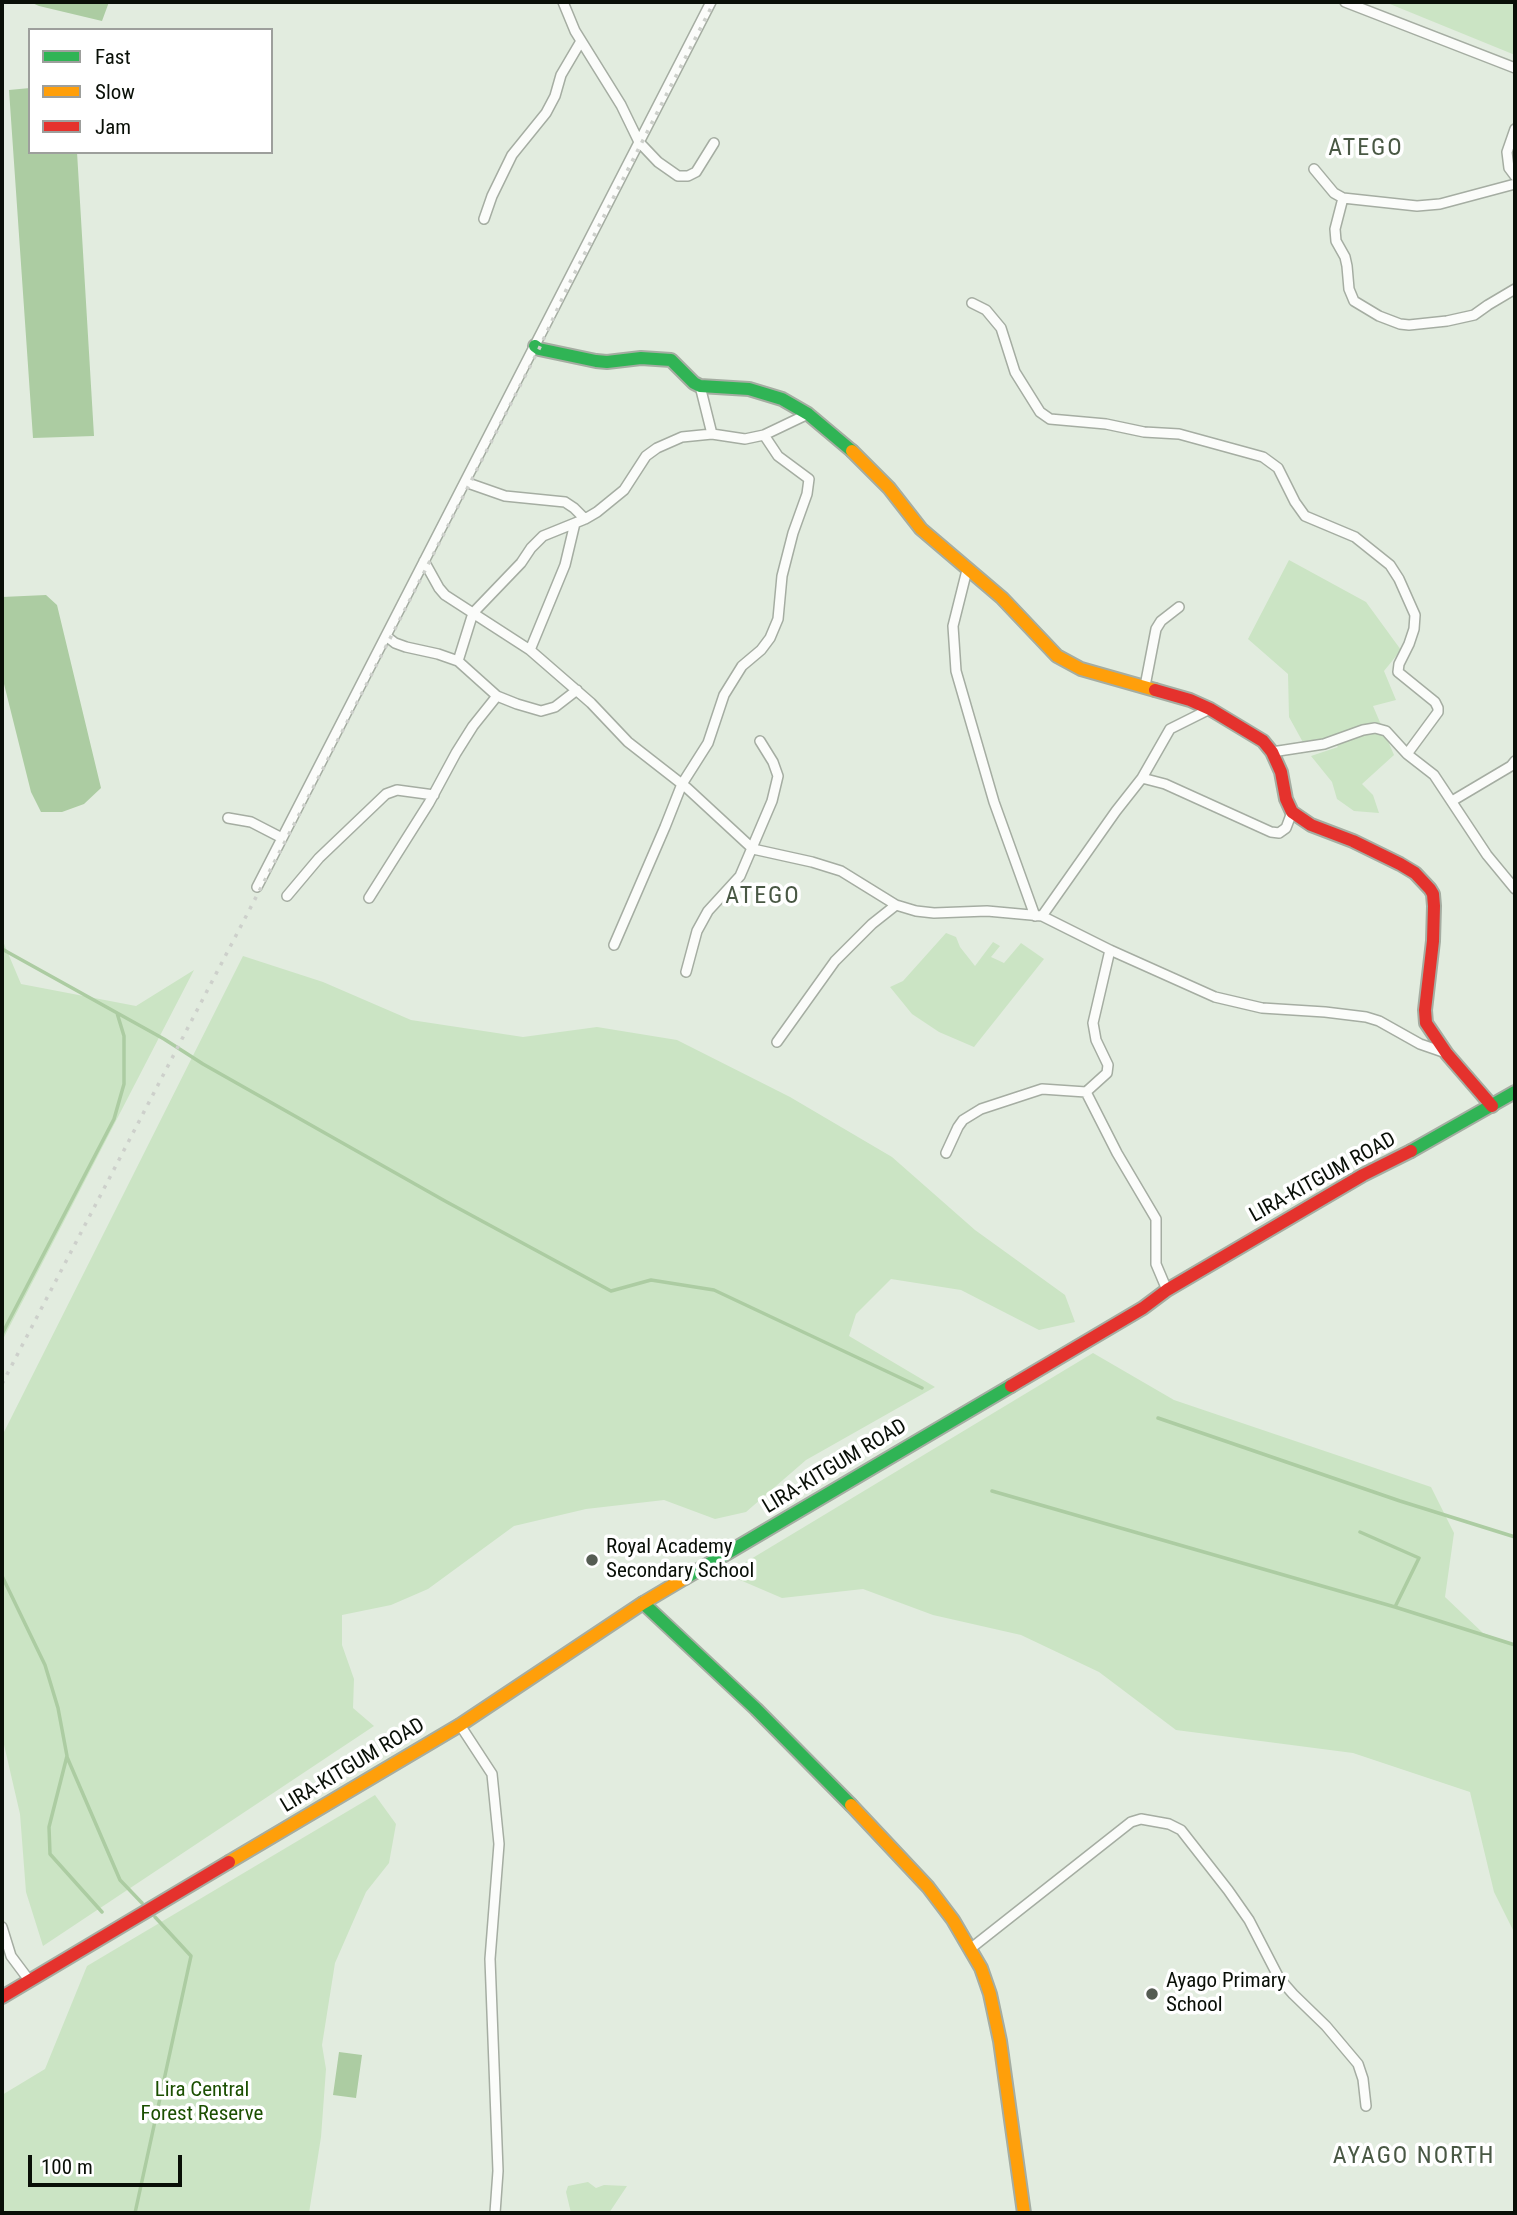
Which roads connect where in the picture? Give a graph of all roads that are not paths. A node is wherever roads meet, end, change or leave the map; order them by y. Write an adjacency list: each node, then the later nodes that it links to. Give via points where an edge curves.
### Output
1 (563, 2): 4 (street)
2 (711, 2): 7 (street)
3 (1345, 2): 5 (street)
4 (580, 41): 7 (street); 13 (street, via 546,113 512,155)
5 (1515, 68)
6 (1515, 129): 10 (street, via 1507,152)
7 (639, 142): 8 (street, via 678,176 696,172); 16 (street)
8 (714, 143)
9 (1314, 169): 12 (street)
10 (1515, 176)
11 (1515, 184): 12 (street, via 1428,205)
12 (1343, 198): 14 (street, via 1335,229 1349,289 1354,301 1379,316 1409,325 1447,321 1474,315)
13 (484, 219)
14 (1515, 289)
15 (972, 303): 36 (street, via 986,310 1001,328 1015,372 1040,412 1050,419 1179,434 1263,457 1278,468 1305,516 1355,537 1390,565 1415,615 1398,672 1438,708)
16 (535, 346): 17 (street, via 596,361 671,360); 21 (street)
17 (700, 386): 18 (street, via 761,392); 19 (street)
18 (808, 414): 20 (street); 24 (street, via 860,458 921,529)
19 (712, 434): 20 (street, via 745,439); 22 (street, via 682,437 657,448 646,456 624,490)
20 (764, 435): 39 (street, via 778,456 809,480 782,576 778,619 770,638 742,666 724,695 708,743)
21 (465, 482): 22 (street, via 505,496 565,502); 23 (street)
22 (580, 521): 26 (street, via 542,536); 28 (street)
23 (424, 561): 26 (street, via 439,588); 27 (street)
24 (967, 570): 30 (street, via 1002,598 1057,656 1081,669); 51 (street, via 953,626 956,671 994,802)
25 (1179, 607): 30 (street, via 1156,629)
26 (473, 613): 28 (street); 29 (street)
27 (386, 636): 29 (street, via 406,647); 44 (street)
28 (530, 650): 31 (street)
29 (458, 662): 32 (street)
30 (1145, 686): 33 (street)
31 (577, 690): 32 (street, via 555,707 541,711); 39 (street, via 628,741)
32 (497, 696): 40 (street, via 473,726)
33 (1210, 709): 35 (street, via 1263,741); 38 (street, via 1170,729)
34 (760, 741): 45 (street, via 778,776)
35 (1272, 752): 36 (street, via 1324,744 1375,728 1391,735); 42 (street)
36 (1407, 754): 41 (street, via 1434,775)
37 (1515, 761): 41 (street)
38 (1142, 778): 42 (street, via 1271,832 1286,828); 51 (street)
39 (682, 784): 45 (street); 52 (street)
40 (434, 794): 48 (street, via 397,790 386,794 319,858); 49 (street)
41 (1452, 801): 47 (street)
42 (1292, 812): 56 (street, via 1311,825 1387,857 1430,888 1433,942 1425,1019)
43 (228, 818): 44 (street, via 251,822)
44 (282, 838): 46 (street)
45 (753, 849): 50 (street, via 841,871); 54 (street, via 740,876 708,911 697,931)
46 (257, 887)
47 (1515, 889)
48 (287, 896)
49 (369, 898)
50 (895, 905): 51 (street, via 934,913); 55 (street, via 835,961)
51 (1038, 916): 53 (street)
52 (614, 945)
53 (1110, 950): 56 (street, via 1215,997 1262,1008 1366,1017); 57 (street, via 1093,1023 1107,1073)
54 (686, 972)
55 (777, 1042)
56 (1447, 1054): 59 (street)
57 (1086, 1092): 60 (street, via 1042,1089 981,1109 963,1120); 61 (street, via 1156,1219 1156,1264)
58 (1515, 1092): 59 (street, LIRA-KITGUM ROAD)
59 (1492, 1106): 61 (street, LIRA-KITGUM ROAD, via 1363,1175)
60 (946, 1153)
61 (1167, 1290): 62 (street, LIRA-KITGUM ROAD)
62 (643, 1603): 63 (street, LIRA-KITGUM ROAD); 65 (street, via 841,1794 928,1887)
63 (460, 1725): 66 (street, LIRA-KITGUM ROAD); 69 (street, via 492,1774 499,1844 490,1959 498,2171)
64 (2, 1927): 66 (street, via 11,1956)
65 (970, 1950): 68 (street, via 1131,1822 1141,1819 1169,1824 1181,1829 1228,1890 1279,1978 1358,2064); 70 (street, via 990,1994 1000,2041)
66 (29, 1980): 67 (street, LIRA-KITGUM ROAD)
67 (2, 1997)
68 (1366, 2106)
69 (495, 2213)
70 (1024, 2213)

